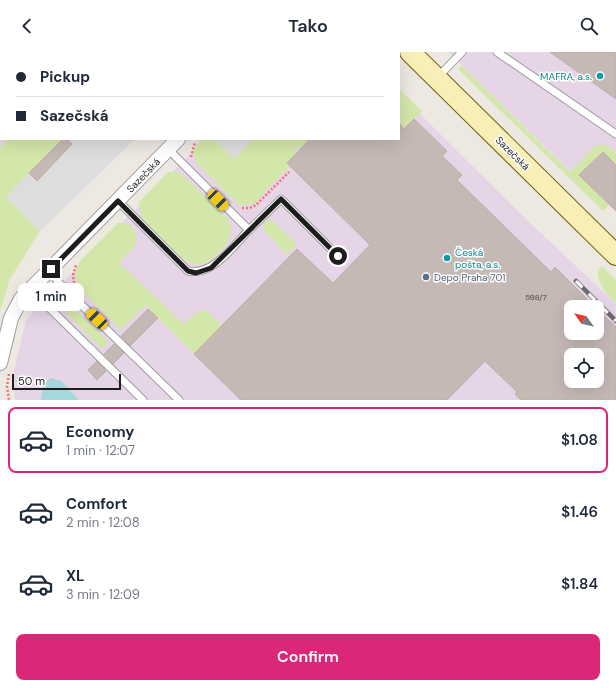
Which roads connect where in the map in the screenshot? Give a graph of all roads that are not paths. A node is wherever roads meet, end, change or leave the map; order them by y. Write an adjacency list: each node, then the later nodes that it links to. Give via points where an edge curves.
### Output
1 (410, 52): 4 (street, Sazečská)
2 (462, 52): 4 (lane)
3 (497, 52): 5 (lane)
4 (437, 78): 9 (street, Sazečská)
5 (616, 134)
6 (172, 143): 7 (street, Sazečská); 8 (lane)
7 (118, 201): 8 (lane, via 188,271 196,273 211,268); 11 (street, Sazečská)
8 (249, 230): 10 (lane, via 281,199)
9 (616, 255)
10 (338, 256)
11 (51, 269): 12 (street, Sazečská); 15 (lane, via 57,281)
12 (30, 290): 13 (street, Sazečská, via 21,299 11,318); 14 (lane)
13 (5, 367)
14 (143, 400)
15 (179, 400)

